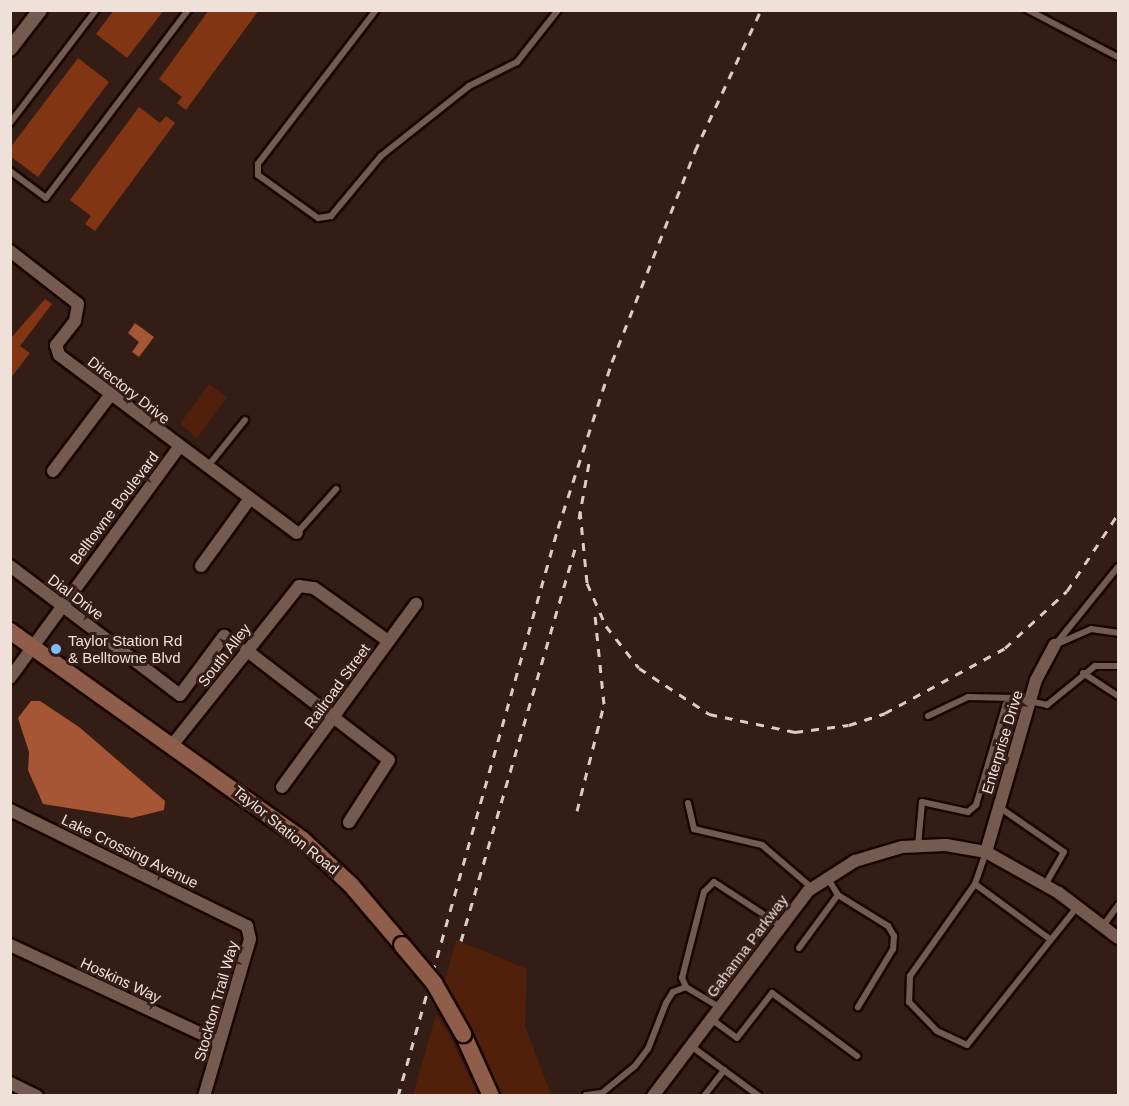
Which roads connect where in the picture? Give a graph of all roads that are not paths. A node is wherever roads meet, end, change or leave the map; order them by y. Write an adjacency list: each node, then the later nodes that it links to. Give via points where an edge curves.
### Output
1 (40, 10): 7 (street)
2 (96, 10): 9 (lane)
3 (189, 10): 10 (lane, via 46,198)
4 (376, 10): 5 (lane, via 258,164 258,175 318,218 331,216 381,156 469,86 517,62)
5 (558, 10)
6 (1028, 10): 8 (lane)
7 (10, 50)
8 (1119, 57)
9 (10, 123)
10 (10, 171)
11 (10, 251): 12 (street, Directory Drive, via 78,304 78,313 57,350)
12 (111, 394): 14 (street, Directory Drive); 16 (street)
13 (245, 420): 15 (lane)
14 (179, 447): 15 (street, Directory Drive); 23 (street, Belltowne Boulevard)
15 (207, 468): 18 (street, Directory Drive)
16 (53, 471)
17 (336, 489): 19 (lane)
18 (249, 500): 19 (street, Directory Drive); 21 (street)
19 (297, 533)
20 (10, 566): 23 (street, Dial Drive)
21 (201, 566)
22 (1119, 567): 30 (lane)
23 (60, 604): 27 (street, Dial Drive, via 180,695); 29 (street, Belltowne Boulevard)
24 (416, 604): 28 (street, Railroad Street)
25 (10, 631): 29 (main road, Taylor Station Road)
26 (1119, 633): 30 (lane, via 1091,629)
27 (224, 636)
28 (388, 641): 31 (street, South Alley, via 314,588 299,586); 38 (street, Railroad Street)
29 (31, 645): 34 (street, Belltowne Boulevard); 40 (main road, Taylor Station Road)
30 (1054, 645): 37 (street, Enterprise Drive)
31 (246, 651): 38 (street); 40 (street, South Alley)
32 (1119, 666): 33 (lane, via 1095,666)
33 (1083, 673): 35 (lane); 37 (lane, via 1061,697 1047,705)
34 (10, 678)
35 (1119, 696)
36 (1015, 698): 37 (lane); 39 (lane, via 968,697); 46 (lane, via 1006,704 976,805 968,812 922,802)
37 (1029, 704): 43 (street, Enterprise Drive)
38 (333, 716): 41 (street, Railroad Street); 45 (street, via 389,760)
39 (928, 717)
40 (173, 744): 73 (main road, Taylor Station Road, bridge, via 325,858 440,992)
41 (282, 787)
42 (687, 803): 51 (lane, via 694,829 762,845)
43 (998, 807): 47 (street, Enterprise Drive); 50 (lane, via 1064,852)
44 (10, 810): 55 (street, Lake Crossing Avenue)
45 (349, 822)
46 (918, 846): 47 (street, Gahanna Parkway); 48 (street, Gahanna Parkway, via 855,861)
47 (986, 852): 49 (lane); 50 (street, Gahanna Parkway)
48 (828, 879): 51 (street, Gahanna Parkway); 52 (lane)
49 (975, 884): 59 (lane); 59 (lane, via 910,976 909,1002 937,1030 967,1045)
50 (1045, 885): 54 (street, Gahanna Parkway)
51 (813, 888): 56 (street, Gahanna Parkway)
52 (838, 895): 61 (lane); 64 (lane, via 894,936 893,949)
53 (1119, 905): 57 (lane)
54 (1077, 907): 57 (street, Gahanna Parkway); 59 (lane)
55 (237, 918): 66 (street, Stockton Trail Way, via 247,926 250,939)
56 (780, 925): 62 (lane, via 714,882 702,903 682,978); 63 (street, Gahanna Parkway)
57 (1103, 926): 58 (street, Gahanna Parkway)
58 (1119, 938)
59 (1050, 939)
60 (10, 945): 66 (street, Hoskins Way)
61 (799, 948)
62 (686, 987): 63 (lane); 74 (lane, via 673,992 648,1049 635,1066 602,1093)
63 (719, 1007): 65 (street, Gahanna Parkway)
64 (858, 1007)
65 (711, 1018): 67 (street, Gahanna Parkway); 68 (lane, via 737,1038 771,993)
66 (219, 1042): 72 (street, Stockton Trail Way)
67 (691, 1045): 69 (lane); 75 (street, Gahanna Parkway)
68 (857, 1056)
69 (724, 1070): 76 (lane); 77 (lane)
70 (10, 1083): 71 (street)
71 (37, 1095)
72 (204, 1095)
73 (490, 1095)
74 (586, 1095)
75 (653, 1095)
76 (704, 1095)
77 (759, 1095)

